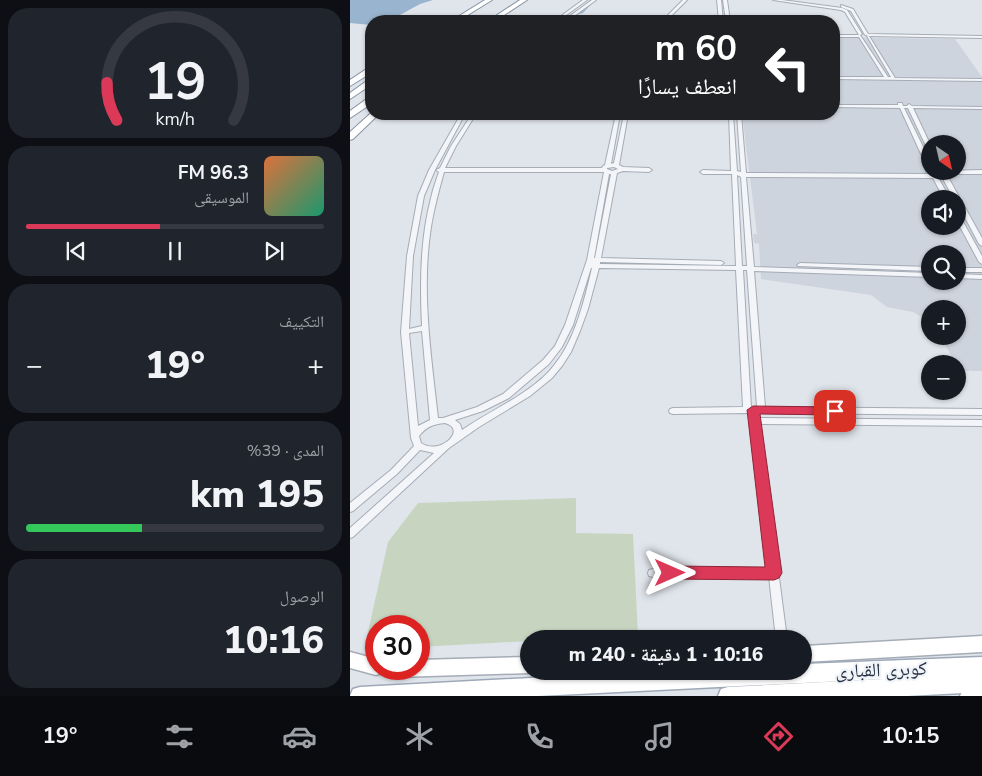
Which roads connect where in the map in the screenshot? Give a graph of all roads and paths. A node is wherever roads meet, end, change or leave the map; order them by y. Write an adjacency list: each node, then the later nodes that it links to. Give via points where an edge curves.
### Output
1 (585, 0): 15 (street)
2 (594, 0): 16 (street)
3 (678, 0): 17 (street)
4 (685, 0): 18 (street)
5 (719, 0): 19 (street)
6 (725, 0): 20 (street)
7 (775, 0): 22 (street, via 842,9)
8 (790, 0): 22 (street, via 850,9)
9 (492, 2): 11 (highway); 12 (highway)
10 (526, 3): 13 (highway); 14 (highway)
11 (466, 15)
12 (475, 15)
13 (503, 15)
14 (511, 15)
15 (564, 15)
16 (573, 15)
17 (664, 15)
18 (670, 15)
19 (720, 15)
20 (727, 15)
21 (840, 35): 22 (street)
22 (864, 36): 23 (street); 27 (street); 28 (street)
23 (982, 38)
24 (365, 74): 31 (highway)
25 (840, 79): 26 (street)
26 (845, 79): 27 (street); 29 (street)
27 (887, 79): 28 (street)
28 (894, 79): 29 (street)
29 (916, 80): 30 (street)
30 (982, 81)
31 (350, 84)
32 (365, 86): 33 (highway)
33 (350, 97)
34 (365, 104): 39 (highway)
35 (840, 105): 36 (street)
36 (901, 106): 37 (street); 49 (street)
37 (910, 106): 38 (street); 47 (street)
38 (982, 107)
39 (350, 115)
40 (368, 120): 48 (highway)
41 (460, 120): 50 (street)
42 (471, 120): 51 (street)
43 (617, 120): 52 (street)
44 (624, 120): 52 (street)
45 (730, 120): 55 (street)
46 (740, 120): 56 (street)
47 (924, 135)
48 (350, 137)
49 (921, 148)
50 (434, 168): 51 (street); 73 (street, via 421,196 415,224 407,281)
51 (443, 168): 52 (street); 72 (street, via 434,196 425,254)
52 (611, 169): 53 (street); 64 (street)
53 (650, 170)
54 (703, 172): 55 (street)
55 (734, 173): 56 (street); 65 (street)
56 (744, 173): 57 (street); 66 (street)
57 (921, 174)
58 (966, 174): 59 (street)
59 (982, 174)
60 (966, 215): 62 (street)
61 (966, 233): 63 (street)
62 (982, 244)
63 (982, 262)
64 (593, 263): 65 (street); 77 (street, via 567,332 546,362 494,403); 82 (street, via 586,310 557,367 520,399)
65 (738, 265): 66 (street); 74 (street)
66 (751, 266): 67 (street); 70 (street); 74 (street)
67 (921, 269)
68 (966, 271): 69 (street)
69 (982, 273): 71 (street)
70 (921, 275)
71 (966, 275)
72 (425, 328): 73 (street); 78 (street)
73 (405, 332): 81 (street)
74 (754, 410): 75 (street); 76 (street); 79 (street)
75 (673, 411)
76 (982, 412)
77 (444, 420): 78 (street); 82 (street, via 458,427 458,436)
78 (434, 421): 81 (street)
79 (756, 421): 80 (street); 87 (street)
80 (982, 423)
81 (415, 436): 83 (street)
82 (451, 443): 83 (street, via 432,450); 85 (street)
83 (419, 446): 84 (street, via 394,472)
84 (350, 508)
85 (350, 534)
86 (653, 573): 87 (street)
87 (774, 573): 88 (street)
88 (781, 630)
89 (982, 644): 90 (street)
90 (812, 654)
91 (350, 660): 92 (street)
92 (365, 664)
93 (520, 665): 95 (street)
94 (982, 666): 98 (main road, كوبرى القبارى)
95 (430, 668)
96 (982, 682): 99 (main road, كوبرى القبارى)
97 (982, 695): 100 (street)
98 (360, 696)
99 (728, 696)
100 (969, 696)

